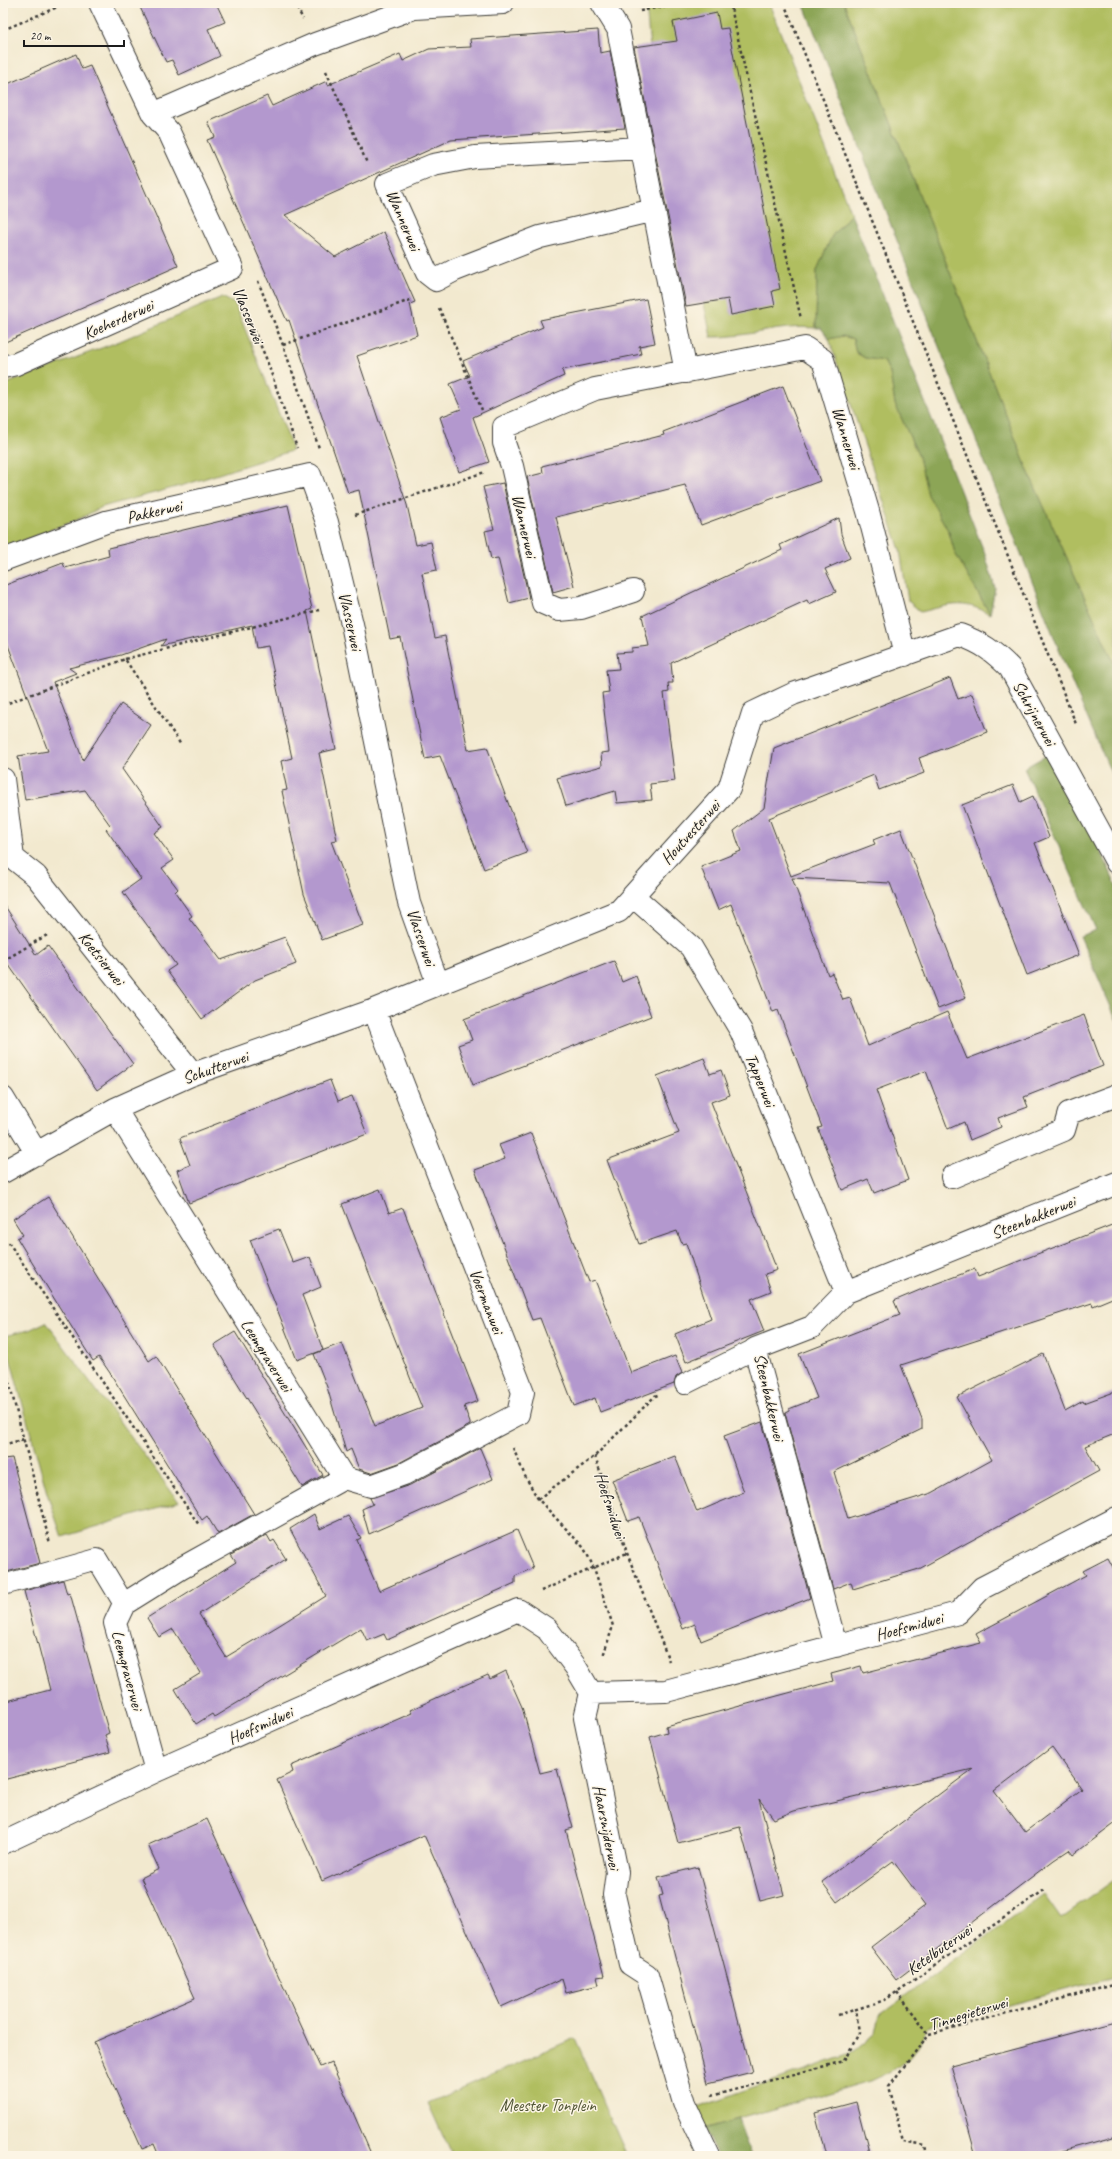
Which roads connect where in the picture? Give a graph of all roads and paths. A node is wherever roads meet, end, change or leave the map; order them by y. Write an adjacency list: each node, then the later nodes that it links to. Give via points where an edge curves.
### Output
1 (53, 3): 8 (path, via 55,8)
2 (100, 3): 10 (street, Vlasserwei)
3 (504, 3): 9 (street, via 414,8)
4 (681, 3): 7 (path)
5 (730, 3): 18 (path, via 798,299)
6 (784, 3): 32 (path)
7 (606, 10): 11 (street, via 618,28)
8 (3, 30)
9 (314, 44): 10 (street); 12 (path, via 375,182)
10 (152, 114): 14 (street, Vlasserwei, via 169,132)
11 (642, 148): 12 (street, Wannerwei, via 475,157 433,165); 13 (street)
12 (387, 184): 13 (street, Wannerwei, via 427,273 436,280 540,237)
13 (654, 210): 20 (street)
14 (232, 268): 17 (path, Vlasserwei, via 254,272); 19 (street, Koeherderwei, via 16,364); 24 (path, Vlasserwei, via 236,288 266,358 304,469)
15 (418, 297): 17 (path)
16 (438, 306): 21 (path)
17 (283, 345): 22 (path, Vlasserwei)
18 (805, 348): 20 (street, Wannerwei); 29 (street, Wannerwei, via 823,360 868,511)
19 (3, 367)
20 (686, 372): 23 (street, Wannerwei, via 595,388 504,427 504,444)
21 (483, 412)
22 (320, 450)
23 (512, 466): 25 (path); 27 (street, Wannerwei, via 543,604 559,610 581,608)
24 (310, 475): 25 (street, Vlasserwei); 26 (street, Pakkerwei, via 106,522)
25 (327, 522): 28 (street, Vlasserwei)
26 (3, 560)
27 (632, 592)
28 (347, 603): 30 (path); 40 (street, Vlasserwei, via 409,903)
29 (905, 655): 36 (street, Schrijnerwei, via 960,635 979,641 992,650 1010,668); 37 (street, Houtvesterwei, via 793,694 753,713 729,789)
30 (125, 659): 31 (path); 33 (path)
31 (3, 705)
32 (1078, 729)
33 (181, 745)
34 (3, 779): 35 (street)
35 (8, 854): 38 (street, Koetsierwei, via 36,876)
36 (1117, 863)
37 (633, 896): 40 (street, Houtvesterwei, via 619,911); 51 (street, Tapperwei, via 691,947 741,1031)
38 (71, 920): 39 (path); 42 (street, Koetsierwei)
39 (3, 961)
40 (438, 984): 41 (street, Schutterwei)
41 (374, 1010): 42 (street, Schutterwei); 55 (street, Voermanwei, via 523,1392 518,1414)
42 (193, 1074): 45 (street, Schutterwei)
43 (1117, 1095): 48 (street, via 1069,1113 1064,1130)
44 (3, 1098): 46 (street)
45 (115, 1109): 46 (street, Schutterwei); 59 (street, Leemgraverwei)
46 (37, 1154): 47 (street, Schutterwei)
47 (3, 1172)
48 (952, 1176)
49 (1117, 1183): 51 (street, Steenbakkerwei)
50 (3, 1246): 62 (path, via 10,1243 182,1501)
51 (846, 1292): 52 (street, Steenbakkerwei, via 812,1327)
52 (755, 1349): 54 (lane); 69 (street, Steenbakkerwei)
53 (3, 1358): 56 (path)
54 (685, 1384): 58 (path, via 655,1396)
55 (503, 1423): 59 (street, Voermanwei, via 404,1474 371,1486); 60 (path, via 525,1476)
56 (24, 1439): 57 (path); 65 (path)
57 (3, 1445)
58 (595, 1456): 60 (path); 63 (path, Hoefsmidwei)
59 (344, 1478): 62 (street, Leemgraverwei)
60 (538, 1499): 64 (path, via 584,1548)
61 (1117, 1518): 69 (street, Hoefsmidwei, via 982,1588 958,1613)
62 (217, 1549): 67 (street, Leemgraverwei)
63 (627, 1553): 64 (path, Hoefsmidwei); 70 (path, Hoefsmidwei)
64 (594, 1568): 68 (path, Hoefsmidwei, via 542,1590); 71 (path, via 612,1626)
65 (57, 1570): 66 (lane); 67 (lane, via 97,1559)
66 (3, 1585)
67 (124, 1604): 72 (street, Leemgraverwei, via 115,1623)
68 (518, 1610): 71 (street, via 547,1629 575,1666); 72 (street, Hoefsmidwei)
69 (836, 1646): 70 (street, Hoefsmidwei)
70 (680, 1687): 71 (street, Hoefsmidwei, via 666,1691)
71 (591, 1693): 80 (street, Haarsnijderwei, via 585,1718 617,1872 614,1895 630,1964 647,1974)
72 (156, 1771): 73 (street, Hoefsmidwei)
73 (3, 1843)
74 (1046, 1889): 76 (path, Ketelbuterwei)
75 (1117, 1984): 79 (path, Tinnegieterwei)
76 (897, 1992): 77 (path, Ketelbuterwei, via 885,2000); 79 (path)
77 (856, 2009): 78 (path, Ketelbuterwei); 80 (path, via 859,2033 844,2061)
78 (838, 2015)
79 (929, 2034): 82 (path, Tinnegieterwei, via 889,2086 903,2141 925,2145)
80 (684, 2103): 81 (street, Haarsnijderwei)
81 (709, 2156)
82 (927, 2156)

